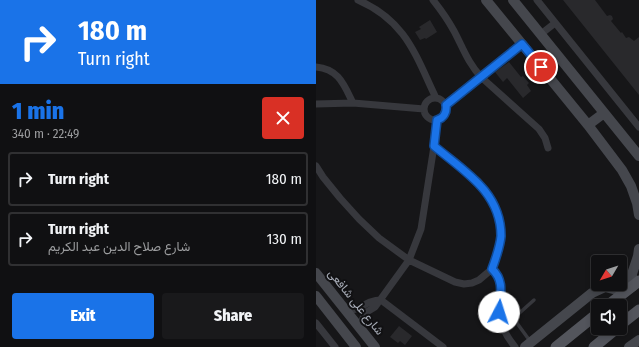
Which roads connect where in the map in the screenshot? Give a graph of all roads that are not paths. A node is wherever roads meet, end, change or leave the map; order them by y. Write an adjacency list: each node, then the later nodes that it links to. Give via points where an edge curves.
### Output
1 (358, 0): 11 (street, via 382,13 403,34 412,47)
2 (433, 0): 10 (street, via 446,17 469,62)
3 (486, 0): 8 (main road)
4 (513, 0): 7 (main road)
5 (537, 0): 6 (street)
6 (555, 23): 7 (street); 19 (street)
7 (541, 34): 16 (main road)
8 (522, 44): 10 (street); 18 (main road)
9 (316, 67): 12 (street, via 330,70 337,76 343,82)
10 (481, 77): 14 (street); 21 (street, via 539,129)
11 (436, 98): 14 (street); 15 (street, via 426,102)
12 (353, 103): 13 (street); 15 (street)
13 (316, 104)
14 (446, 105): 17 (street, via 445,115)
15 (424, 109): 17 (street, via 428,118)
16 (604, 113): 18 (main road); 22 (main road)
17 (437, 120): 20 (street)
18 (588, 125): 24 (main road, via 622,170 631,186)
19 (639, 127)
20 (434, 146): 26 (street, via 421,229); 27 (street, via 478,181 496,209 501,237)
21 (548, 148)
22 (639, 156)
23 (316, 166): 26 (street, via 359,219 379,238)
24 (639, 215)
25 (639, 249): 29 (main road, via 632,274)
26 (409, 260): 27 (street, via 464,284 479,280); 32 (street)
27 (492, 269): 47 (street, via 497,273 501,285 500,320)
28 (316, 274): 34 (main road, شارع على شافعى)
29 (632, 286): 31 (main road); 42 (main road, via 605,287 592,293)
30 (316, 296): 44 (main road)
31 (616, 299)
32 (380, 300): 34 (street, via 361,308); 39 (street, via 375,307 365,313); 46 (street)
33 (534, 300): 42 (lane, via 514,319)
34 (344, 308): 39 (main road, شارع على شافعى)
35 (639, 310): 37 (main road)
36 (591, 319): 48 (main road)
37 (627, 320)
38 (316, 323): 43 (street)
39 (360, 329): 45 (main road, شارع على شافعى)
40 (609, 335): 49 (main road)
41 (639, 340): 50 (main road)
42 (528, 345)
43 (335, 347)
44 (356, 347)
45 (375, 347)
46 (442, 347)
47 (515, 347)
48 (556, 347)
49 (594, 347)
50 (629, 347)

